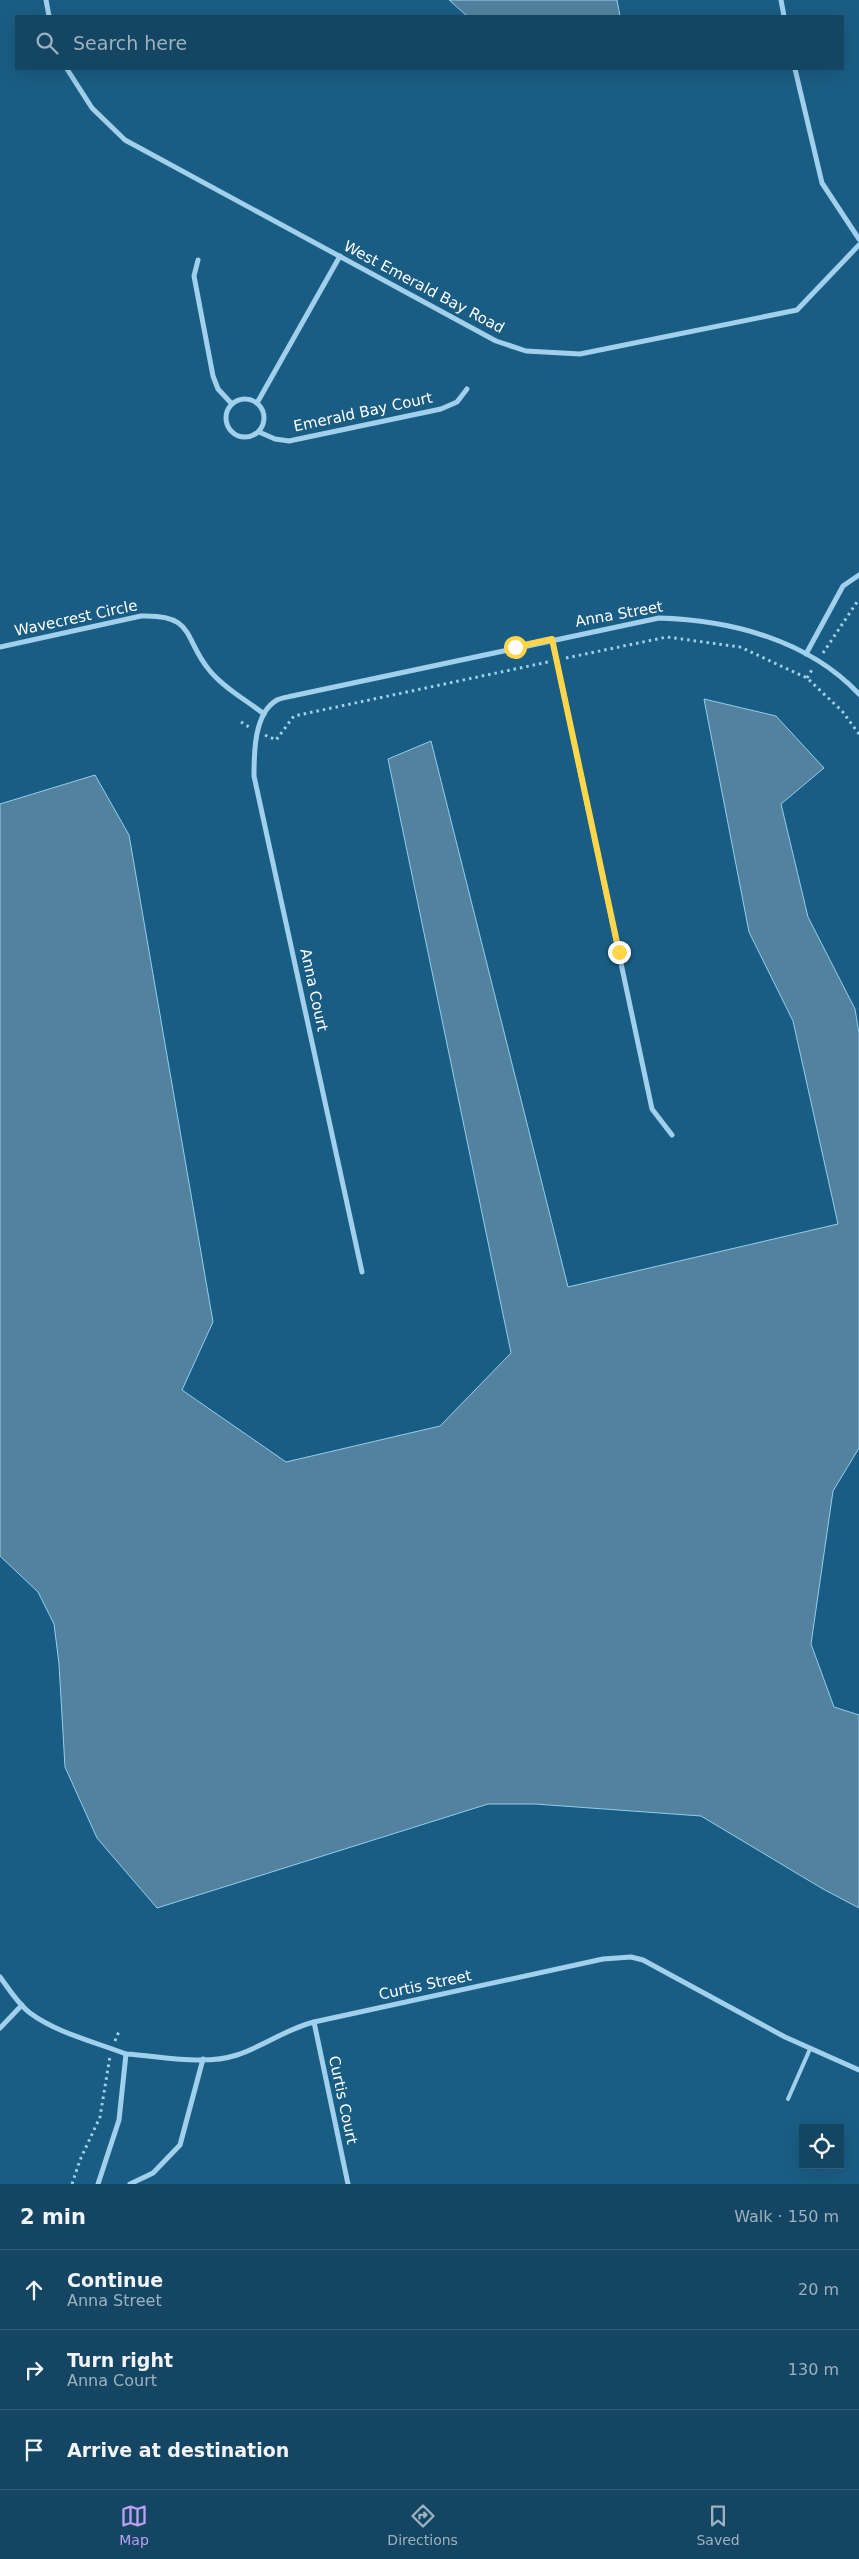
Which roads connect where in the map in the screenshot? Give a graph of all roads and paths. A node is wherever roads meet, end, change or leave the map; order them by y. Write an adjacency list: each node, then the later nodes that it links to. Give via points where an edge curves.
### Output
1 (46, 0): 3 (street)
2 (781, 0): 4 (street)
3 (49, 15)
4 (784, 15)
5 (68, 70): 9 (street, West Emerald Bay Road, via 92,108 125,140)
6 (795, 70): 7 (street, via 822,184)
7 (859, 240)
8 (859, 245): 9 (street, West Emerald Bay Road, via 797,310 580,354 526,351 496,341)
9 (340, 256): 12 (street)
10 (198, 260): 13 (street, via 194,276 213,376 218,388)
11 (467, 389): 14 (street, Emerald Bay Court, via 457,402 441,409 289,441)
12 (257, 403): 13 (street, via 244,399); 14 (street, via 264,420)
13 (232, 404): 14 (street, Emerald Bay Court, via 226,415 232,432 242,438)
14 (259, 432)
15 (859, 575): 19 (street, via 843,586)
16 (859, 599): 20 (path)
17 (552, 639): 19 (street, Anna Street, via 658,618 689,618 751,631); 23 (street, Anna Street, via 276,700); 24 (street, via 652,1109)
18 (0, 646): 23 (street, Wavecrest Circle, via 141,616 173,619 186,629 208,670)
19 (806, 654): 20 (street, Anna Street)
20 (817, 660): 21 (path); 22 (street, Anna Street)
21 (807, 678)
22 (859, 694)
23 (264, 714): 25 (street, Anna Court, via 254,752 254,776)
24 (672, 1135)
25 (362, 1272)
26 (0, 1977): 27 (street, Curtis Street)
27 (22, 2005): 29 (street); 31 (street, Curtis Street, via 56,2027)
28 (314, 2022): 32 (street, Curtis Street, via 603,1959 631,1957); 34 (street, Curtis Street, via 235,2056); 40 (street, Curtis Court)
29 (0, 2028)
30 (120, 2029): 31 (path)
31 (112, 2049): 33 (street, Curtis Street); 37 (path, via 100,2117)
32 (810, 2049): 35 (street, Curtis Street); 36 (lane)
33 (126, 2054): 34 (street, Curtis Street); 38 (street, via 119,2120)
34 (203, 2060): 39 (street, via 180,2145 153,2173)
35 (859, 2070)
36 (788, 2099)
37 (72, 2184)
38 (98, 2184)
39 (130, 2184)
40 (348, 2184)

